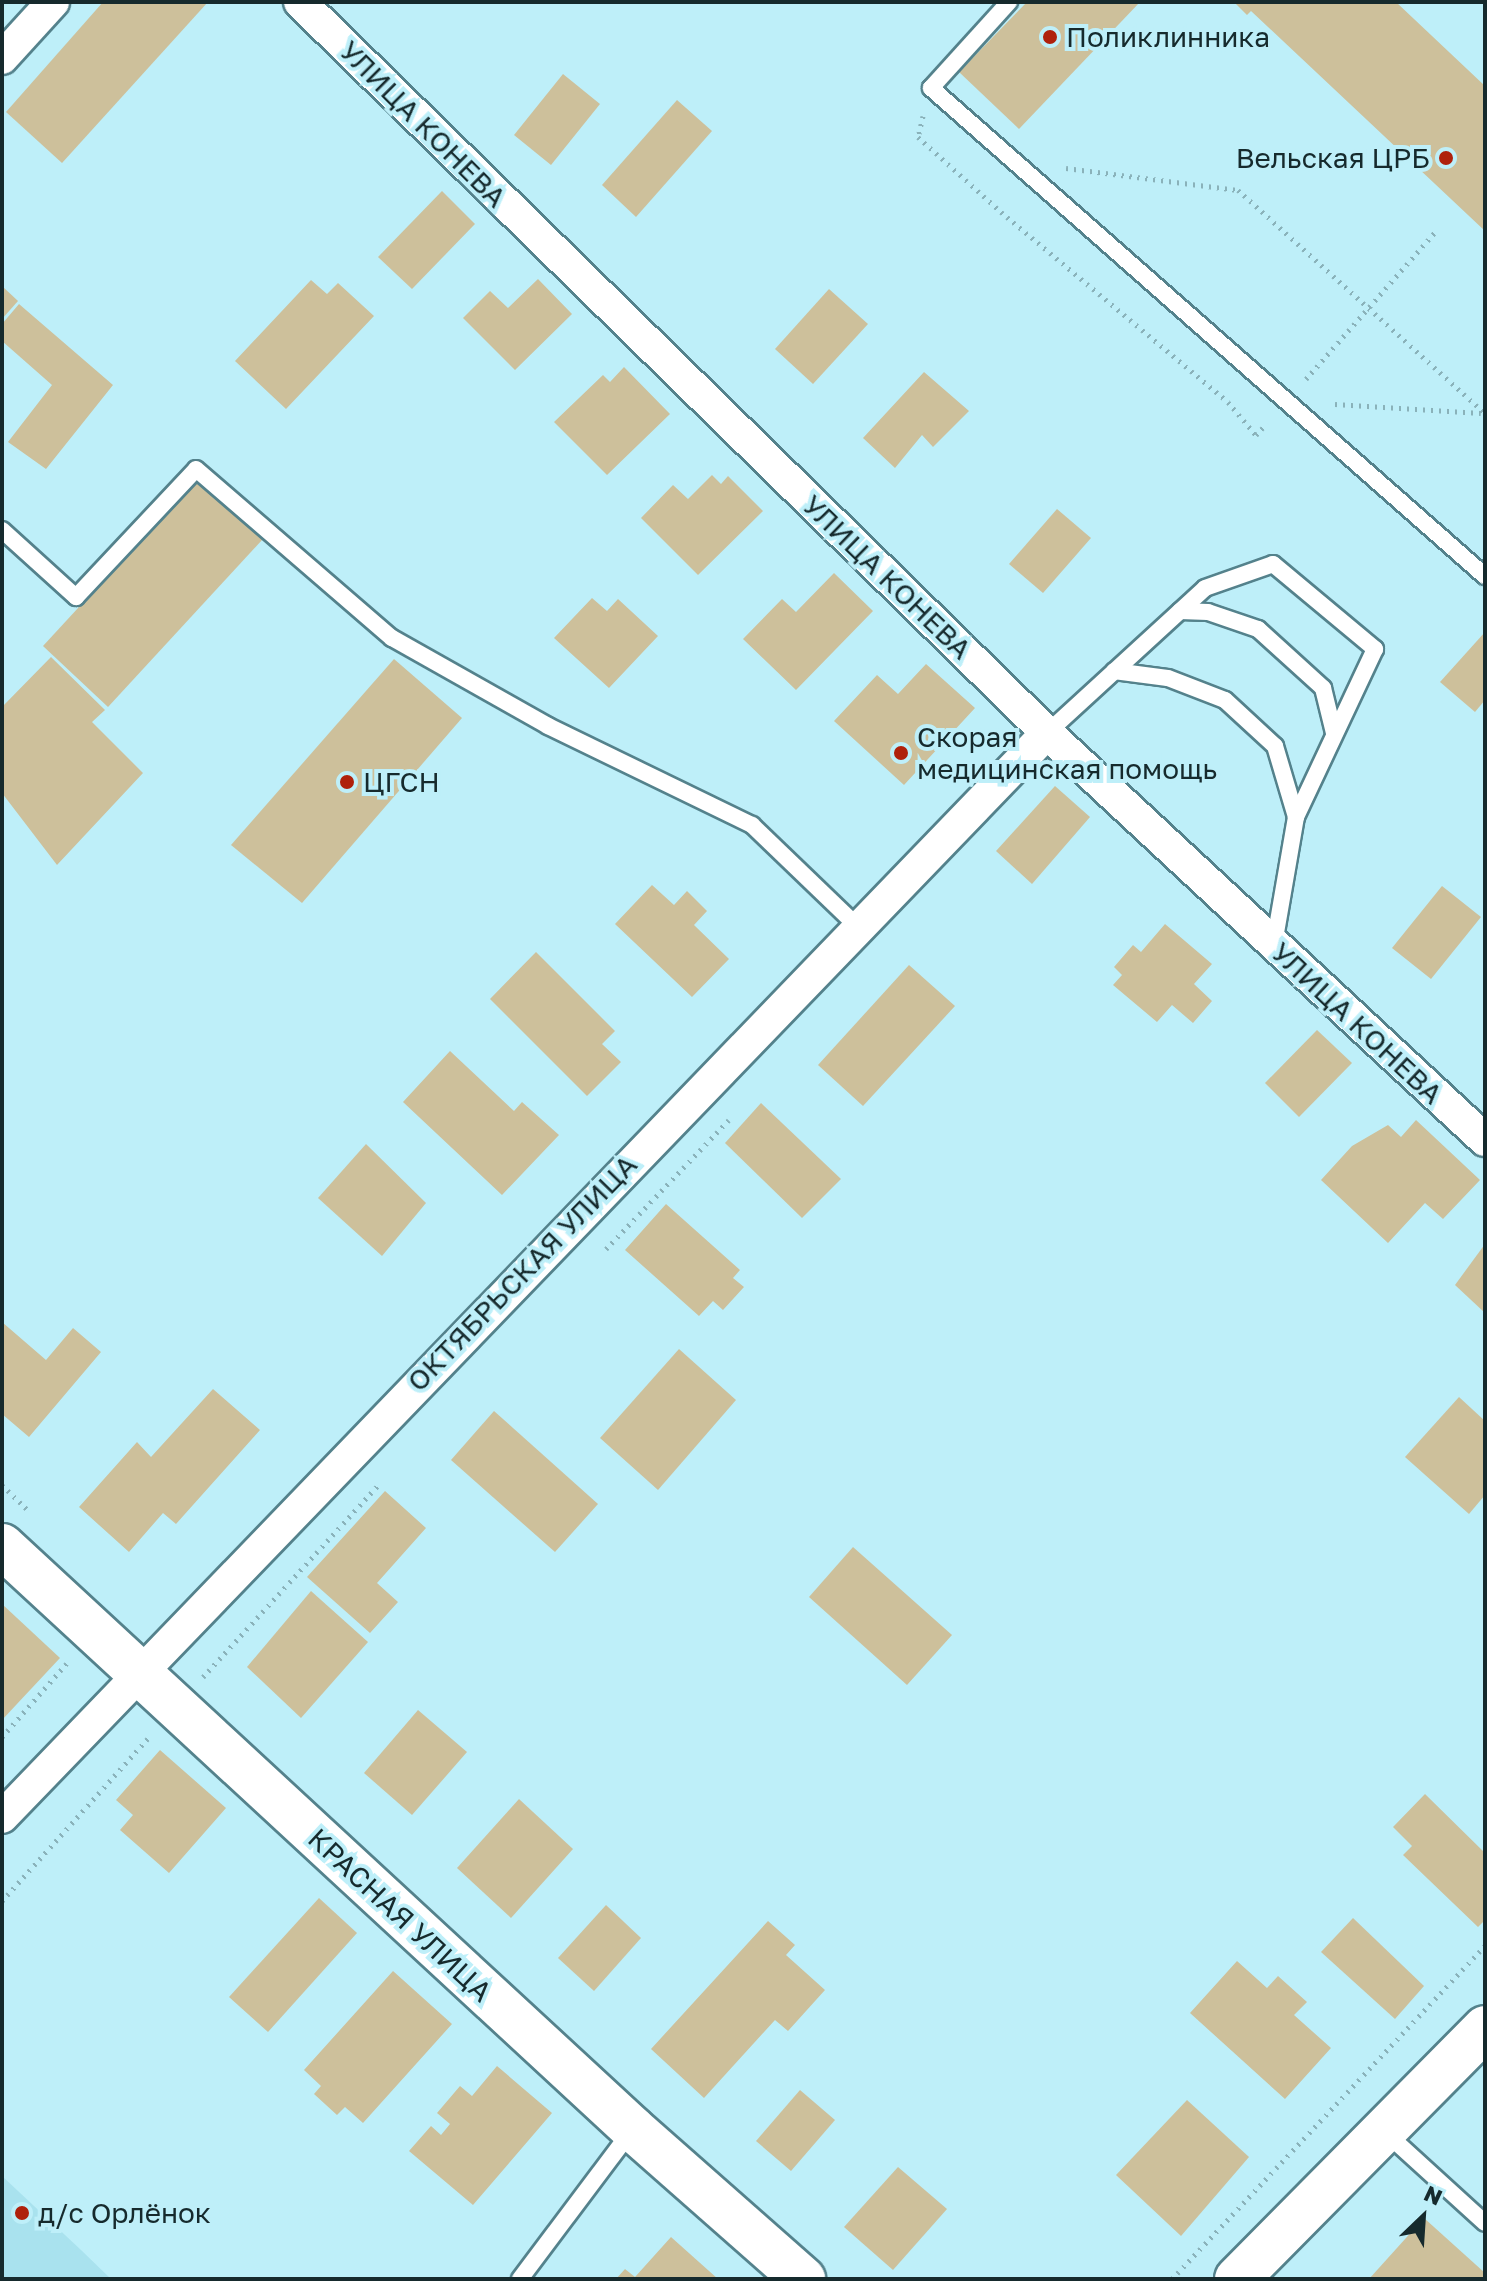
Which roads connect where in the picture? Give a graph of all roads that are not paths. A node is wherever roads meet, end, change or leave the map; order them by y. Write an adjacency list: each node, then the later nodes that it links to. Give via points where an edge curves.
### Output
1 (53, 2): 4 (street)
2 (300, 2): 9 (street, УЛИЦА КОНЕВА)
3 (1009, 2): 6 (lane, via 931,88)
4 (2, 58)
5 (2, 530): 12 (lane, via 76,597 196,469 392,638 548,726 752,825)
6 (1485, 576)
7 (1180, 611): 8 (lane); 10 (lane, via 1208,612 1258,629 1323,688); 10 (lane, via 1205,588 1273,564 1375,649)
8 (1114, 671): 9 (lane); 11 (lane, via 1168,678 1225,700 1275,746)
9 (1047, 733): 12 (street, ОКТЯБРЬСКАЯ УЛИЦА); 13 (street, УЛИЦА КОНЕВА)
10 (1334, 733): 11 (lane)
11 (1296, 817): 13 (lane)
12 (857, 926): 16 (street, ОКТЯБРЬСКАЯ УЛИЦА)
13 (1274, 947): 14 (street, УЛИЦА КОНЕВА)
14 (1485, 1140)
15 (2, 1546): 16 (main road, КРАСНАЯ УЛИЦА)
16 (136, 1672): 17 (street, ОКТЯБРЬСКАЯ УЛИЦА); 19 (main road, КРАСНАЯ УЛИЦА)
17 (2, 1817)
18 (1485, 2028): 20 (main road)
19 (633, 2129): 22 (lane); 23 (main road, КРАСНАЯ УЛИЦА)
20 (1384, 2131): 21 (lane); 24 (main road)
21 (1485, 2223)
22 (520, 2279)
23 (803, 2279)
24 (1237, 2279)

